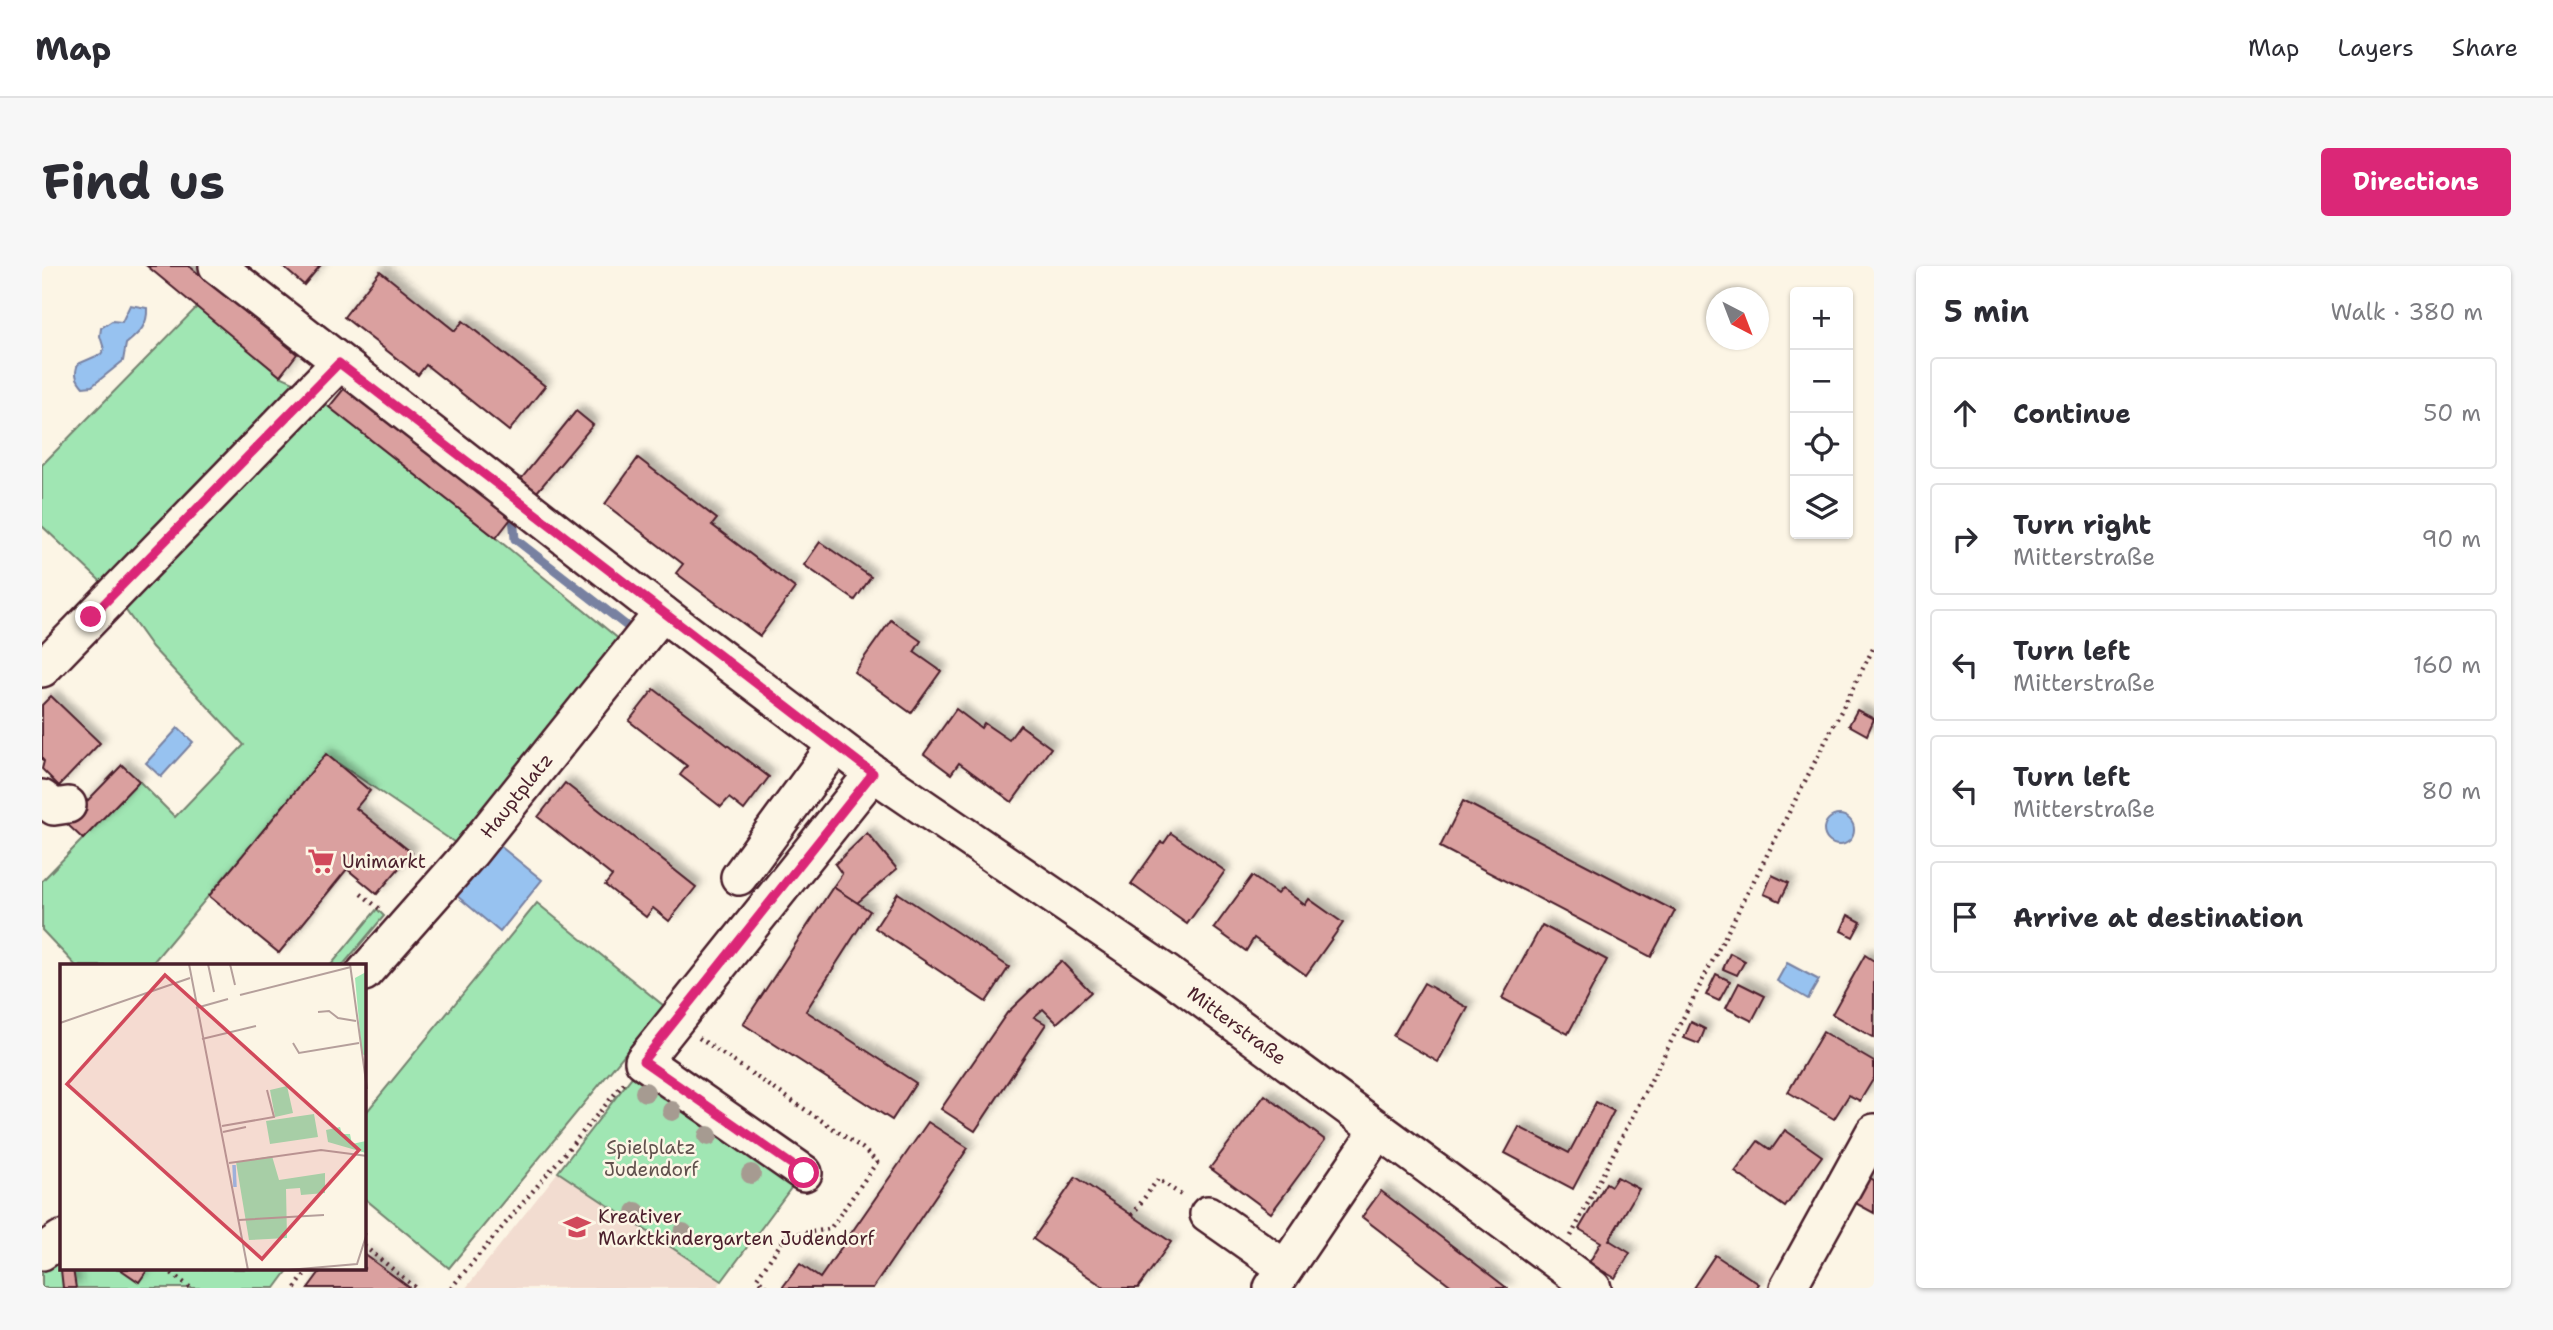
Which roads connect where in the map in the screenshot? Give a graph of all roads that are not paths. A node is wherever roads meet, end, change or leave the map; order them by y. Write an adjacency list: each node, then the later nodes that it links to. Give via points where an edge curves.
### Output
1 (217, 266): 2 (street, Mitterstraße)
2 (339, 363): 3 (street, Mitterstraße); 4 (street)
3 (662, 613): 5 (street, Mitterstraße); 8 (street, Hauptplatz, via 470,853)
4 (42, 669)
5 (836, 745): 6 (street, Mitterstraße); 7 (street)
6 (873, 773): 9 (street, Mitterstraße, via 1168,974); 11 (street, via 643,1061)
7 (739, 877)
8 (366, 971)
9 (1379, 1129): 15 (street, Mitterstraße); 16 (street)
10 (1874, 1132): 18 (street)
11 (804, 1173)
12 (1208, 1214): 16 (street)
13 (60, 1240): 14 (street)
14 (42, 1252)
15 (1549, 1275): 17 (street, Mitterstraße)
16 (1278, 1278)
17 (1593, 1288)
18 (1788, 1288)

